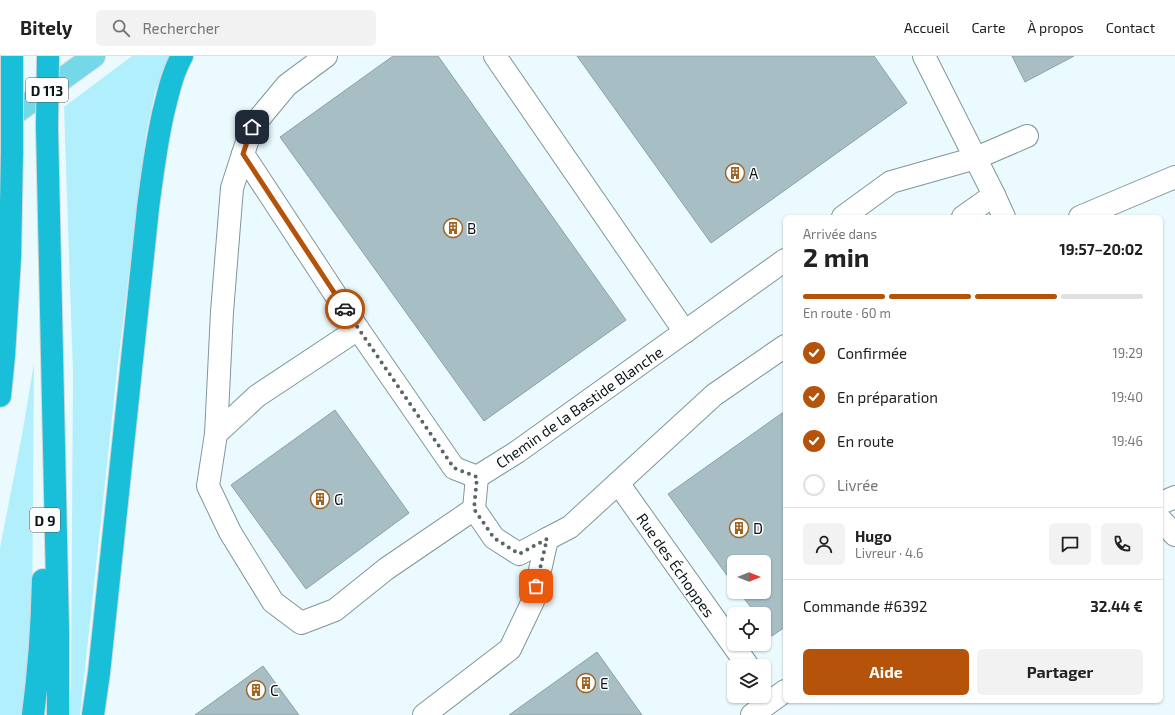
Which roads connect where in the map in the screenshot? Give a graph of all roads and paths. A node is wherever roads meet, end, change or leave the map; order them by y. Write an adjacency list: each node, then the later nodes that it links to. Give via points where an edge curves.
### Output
1 (7, 56): 9 (highway)
2 (12, 56): 25 (highway, bridge, via 10,258)
3 (48, 56): 21 (highway, D 9, bridge)
4 (94, 56): 10 (main road, D 113)
5 (182, 56): 39 (highway, via 168,94 157,144 148,208)
6 (326, 56): 12 (street, via 287,85 252,127)
7 (495, 56): 23 (street)
8 (924, 56): 13 (street)
9 (0, 61)
10 (0, 124)
11 (1027, 136): 13 (street)
12 (243, 154): 22 (street); 26 (street, via 232,188)
13 (976, 158): 15 (street); 16 (street, via 891,182)
14 (1175, 177): 19 (street)
15 (994, 195): 17 (street); 18 (street)
16 (846, 215)
17 (966, 215)
18 (1003, 215)
19 (1085, 215)
20 (783, 261): 23 (street, Chemin de la Bastide Blanche)
21 (50, 325): 37 (highway, D 9, via 42,630); 38 (highway, D 9)
22 (358, 329): 26 (street, via 257,396); 27 (street, via 454,468)
23 (685, 332): 27 (street, Chemin de la Bastide Blanche, via 517,452)
24 (783, 347): 28 (street, via 714,395)
25 (0, 396)
26 (216, 434): 31 (street, via 208,486 230,532 273,602 301,623 335,610 386,569)
27 (477, 477): 31 (street)
28 (618, 483): 34 (street, via 570,527); 35 (street, Rue des Échoppes)
29 (1175, 496): 30 (street)
30 (1163, 502)
31 (474, 509): 34 (street, via 494,538 519,554)
32 (1163, 522): 33 (street)
33 (1175, 535)
34 (547, 539): 40 (street, via 533,602 510,650)
35 (743, 659)
36 (774, 693): 41 (street)
37 (33, 715)
38 (58, 715)
39 (93, 715)
40 (424, 715)
41 (752, 715)

